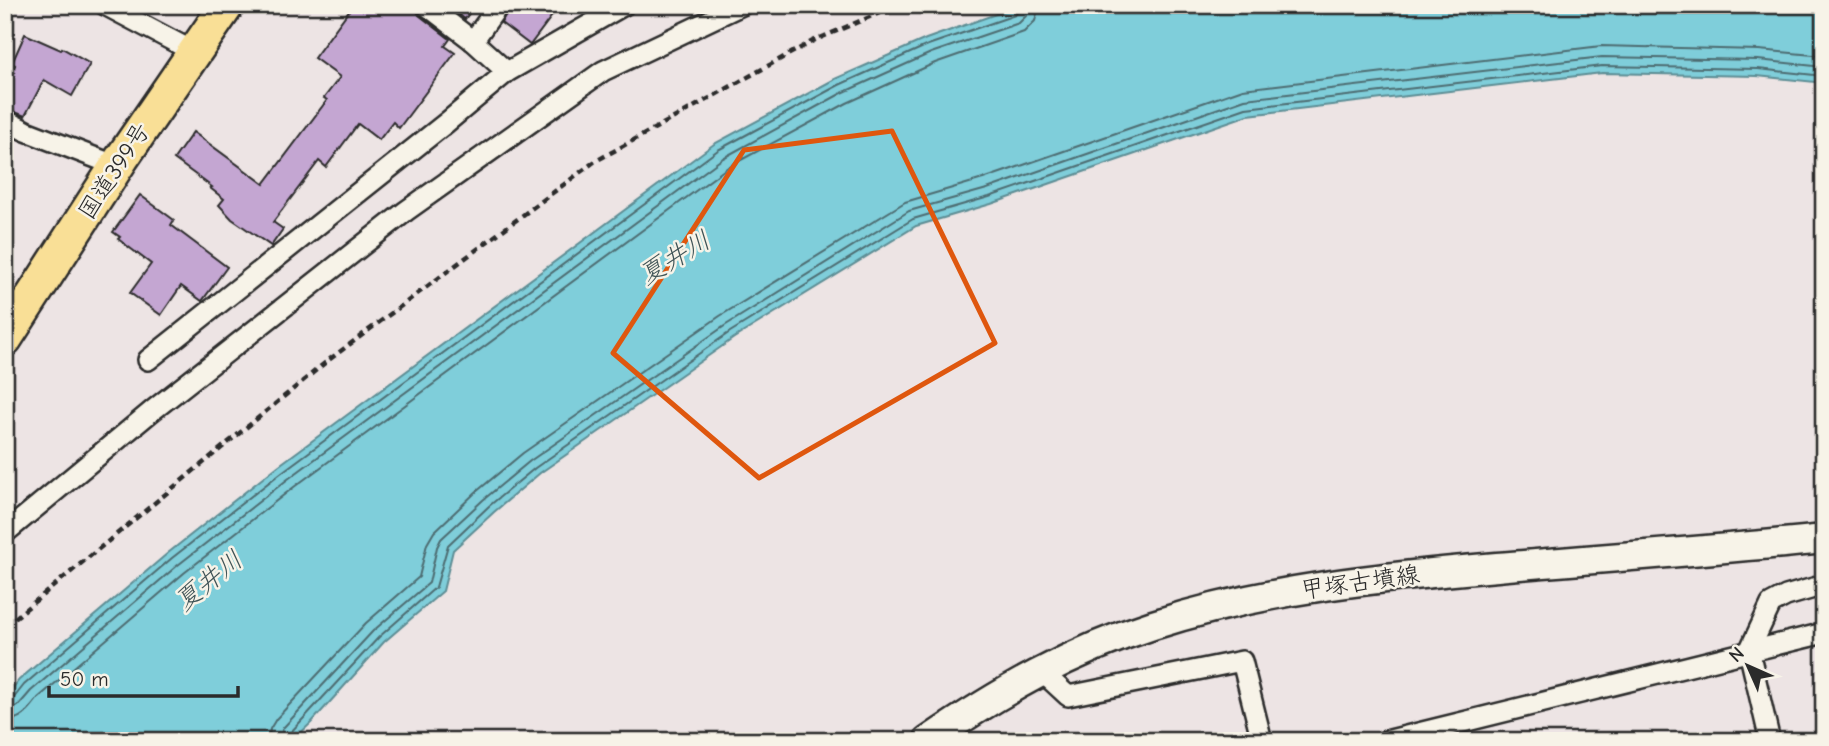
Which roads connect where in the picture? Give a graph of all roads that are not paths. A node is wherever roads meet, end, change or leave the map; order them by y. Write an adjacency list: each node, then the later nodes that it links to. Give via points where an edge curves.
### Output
1 (105, 5): 8 (street)
2 (426, 5): 7 (street)
3 (499, 5): 7 (street)
4 (624, 5): 9 (street)
5 (742, 5): 15 (street, via 603,71 439,188 152,411)
6 (224, 6): 8 (highway, 国道399号)
7 (473, 41): 9 (street)
8 (194, 52): 11 (highway, 国道399号)
9 (507, 72): 14 (street)
10 (5, 120): 11 (street)
11 (117, 166): 12 (highway, 国道399号)
12 (15, 304): 13 (highway, 国道399号)
13 (5, 339)
14 (148, 360)
15 (5, 533)
16 (1824, 539): 20 (main road, 甲塚古墳線, via 1415,574 1267,595 1152,625)
17 (1824, 585): 19 (street, via 1771,604)
18 (1824, 633): 19 (street)
19 (1749, 651): 23 (street); 24 (street)
20 (1041, 671): 21 (main road, 甲塚古墳線); 22 (street, via 1068,696 1242,661)
21 (928, 741)
22 (1262, 741)
23 (1386, 741)
24 (1770, 741)

